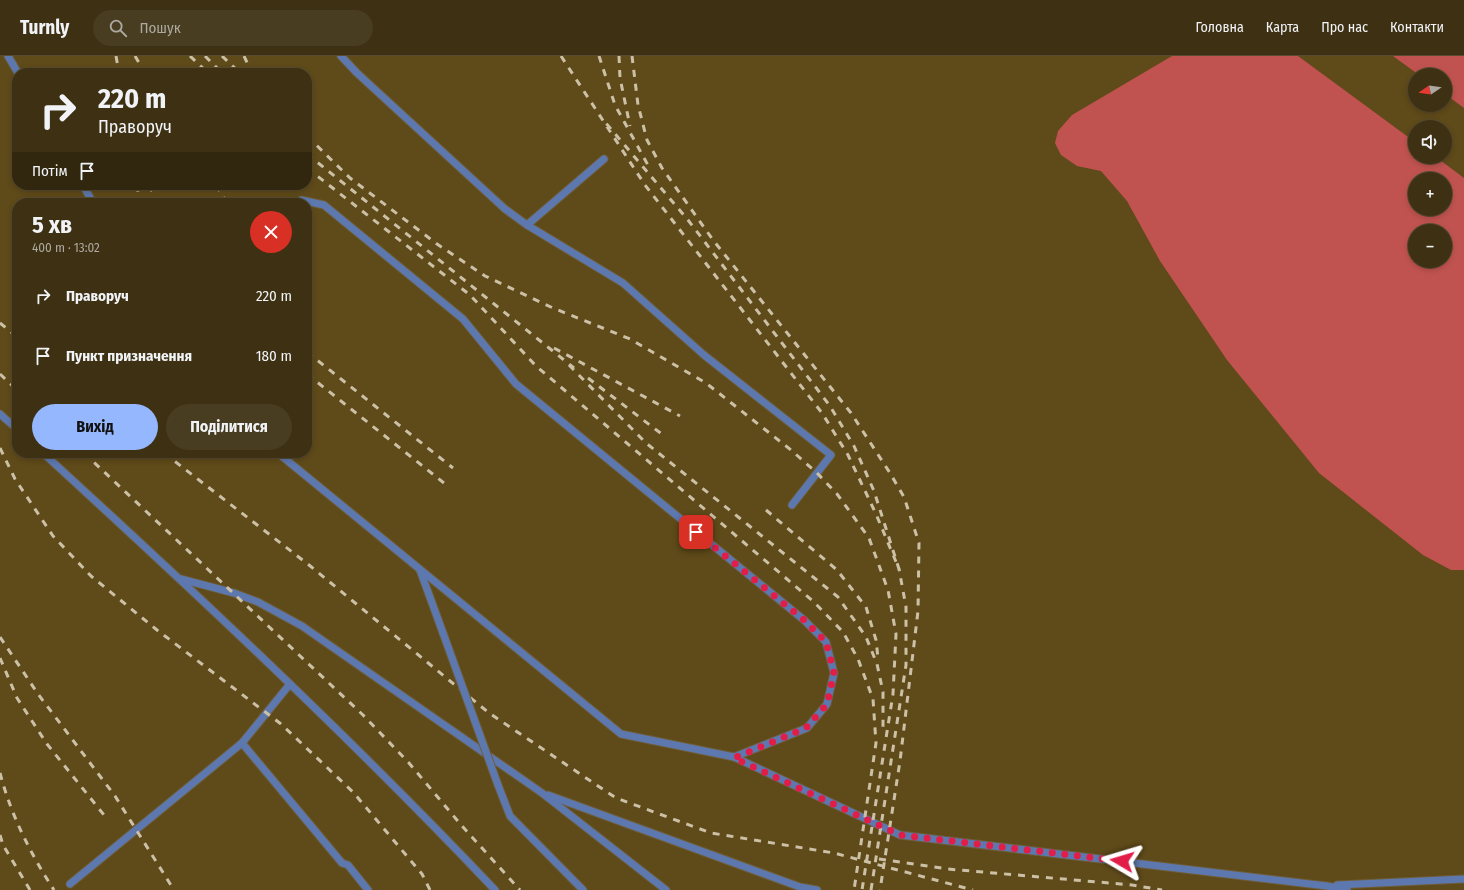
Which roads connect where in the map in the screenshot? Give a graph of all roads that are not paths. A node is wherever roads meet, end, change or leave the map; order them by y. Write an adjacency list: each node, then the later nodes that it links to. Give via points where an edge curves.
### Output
1 (8, 56): 3 (lane)
2 (341, 56): 6 (lane, via 505,209)
3 (15, 68)
4 (604, 159): 6 (lane)
5 (312, 202): 16 (lane, via 324,205 463,319 516,384 804,620 826,642 834,673 827,704 806,728)
6 (526, 225): 11 (lane, via 623,283 704,355 831,455)
7 (0, 414): 8 (lane)
8 (12, 425)
9 (48, 458): 13 (lane)
10 (284, 458): 12 (lane)
11 (792, 505)
12 (419, 569): 16 (lane, via 621,734); 23 (lane, bridge, via 510,816)
13 (181, 579): 14 (lane); 17 (lane, via 258,602 302,626)
14 (290, 684): 15 (lane); 22 (lane)
15 (242, 743): 19 (lane); 21 (lane, via 342,863 348,865)
16 (734, 758): 20 (lane, via 900,835)
17 (542, 793): 24 (lane); 25 (lane, via 800,887)
18 (1464, 879): 20 (lane)
19 (70, 884)
20 (1327, 886): 26 (lane)
21 (368, 890)
22 (495, 890)
23 (583, 890)
24 (666, 890)
25 (817, 890)
26 (1347, 890)

